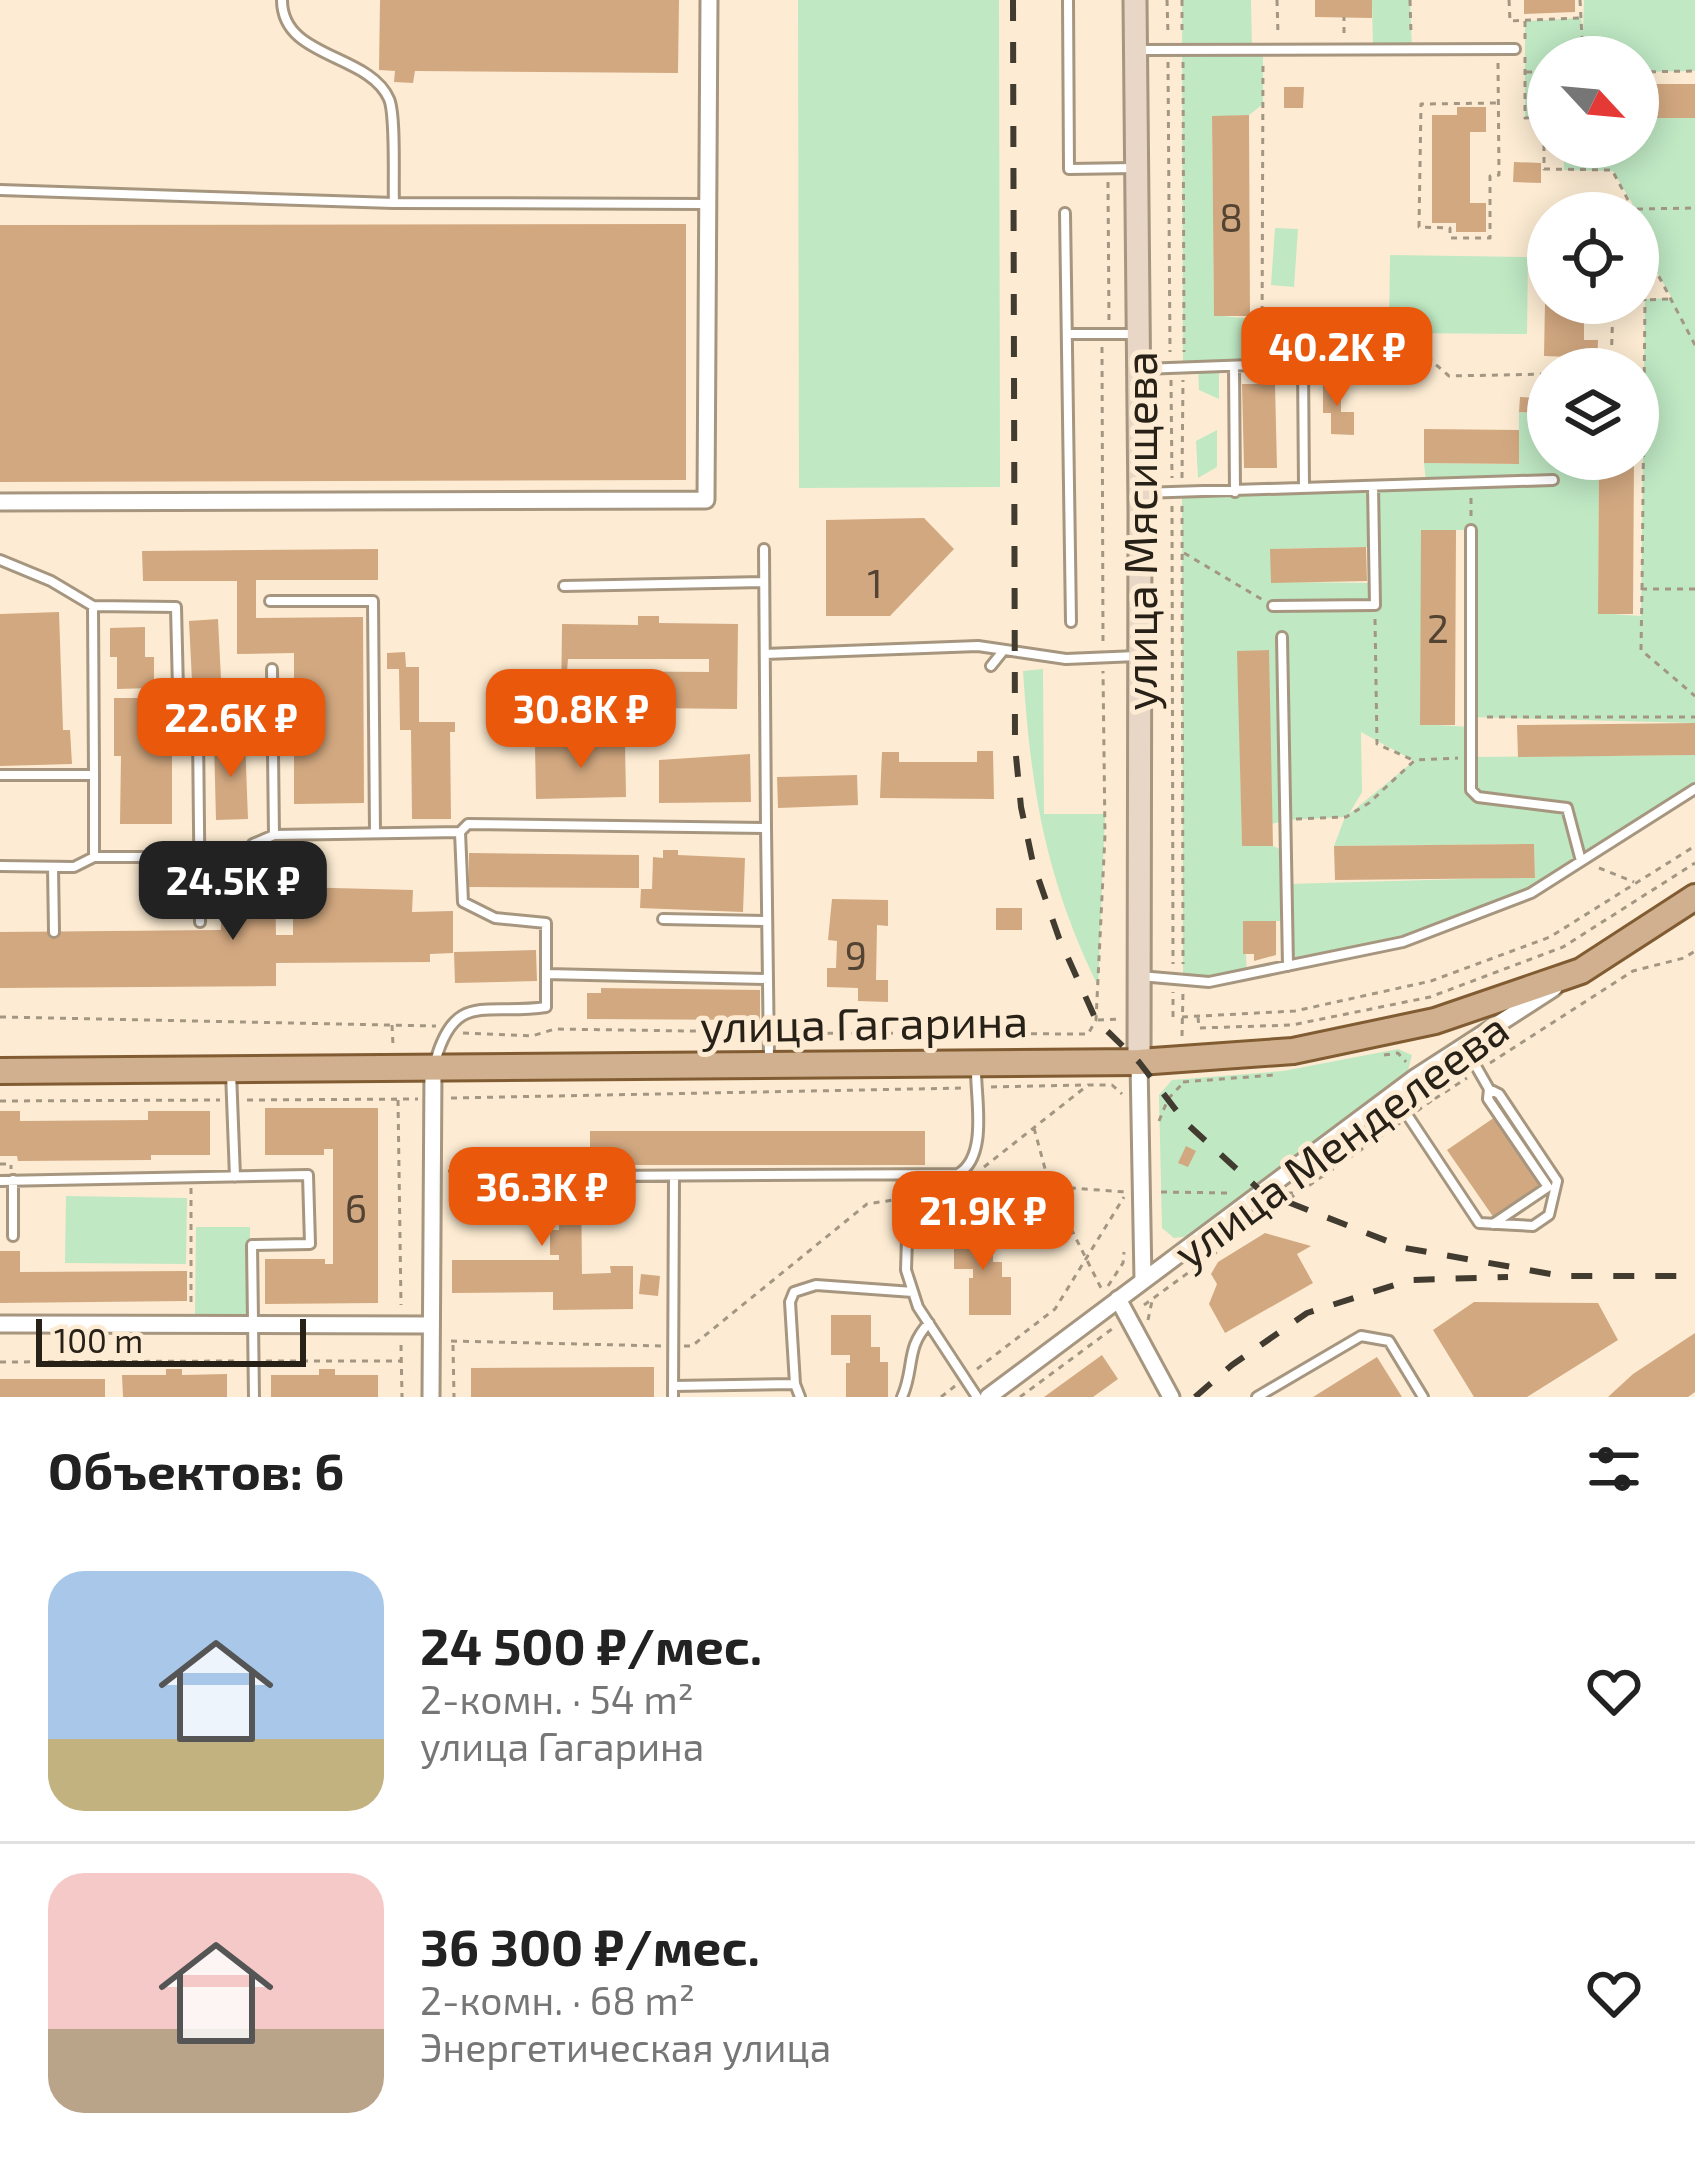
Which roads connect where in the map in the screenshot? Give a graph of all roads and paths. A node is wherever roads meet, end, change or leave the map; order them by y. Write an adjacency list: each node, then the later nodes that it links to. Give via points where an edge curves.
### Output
1 (281, 0): 32 (lane, via 304,42 370,77 389,99)
2 (709, 0): 33 (street)
3 (1068, 0): 29 (lane, via 1069,170)
4 (1135, 0): 19 (main road, улица Мясищева)
5 (1167, 0): 20 (path)
6 (1182, 0): 21 (path)
7 (1277, 0): 23 (path)
8 (1410, 0): 16 (path)
9 (1509, 0): 13 (path, via 1510,21)
10 (1580, 0): 12 (path)
11 (1344, 17): 15 (path)
12 (1581, 18): 13 (path); 14 (path)
13 (1525, 21): 25 (path)
14 (1581, 36)
15 (1343, 49): 16 (lane); 23 (lane)
16 (1412, 49): 17 (lane)
17 (1498, 49): 18 (lane); 27 (path)
18 (1515, 49)
19 (1135, 50): 20 (lane); 28 (main road, улица Мясищева)
20 (1168, 50): 21 (lane); 48 (path)
21 (1183, 50): 22 (lane); 47 (path)
22 (1263, 50): 23 (lane); 45 (path)
23 (1277, 50)
24 (1695, 71): 26 (path)
25 (1525, 72): 31 (path, via 1526,118 1544,117 1544,170 1612,170)
26 (1659, 72)
27 (1498, 103): 27 (path, via 1490,238 1450,238 1450,228 1419,227 1421,104)
28 (1137, 168): 29 (lane); 42 (main road, улица Мясищева)
29 (1108, 169): 41 (path)
30 (0, 190): 32 (lane)
31 (1624, 192)
32 (394, 203): 33 (lane)
33 (708, 204): 59 (street, via 706,500)
34 (1695, 208): 35 (path)
35 (1659, 212)
36 (1065, 214): 40 (lane)
37 (1659, 276): 39 (path)
38 (1659, 299): 39 (path)
39 (1672, 299): 43 (path)
40 (1067, 334): 41 (lane); 72 (lane)
41 (1106, 334): 42 (lane); 77 (path)
42 (1139, 334): 49 (main road, улица Мясищева)
43 (1694, 342)
44 (1418, 349): 50 (path, via 1449,376)
45 (1262, 364): 46 (lane); 55 (lane, via 1303,363)
46 (1234, 366): 47 (lane); 57 (lane)
47 (1184, 367): 48 (lane); 56 (path)
48 (1170, 368): 49 (lane); 56 (path)
49 (1138, 369): 58 (main road, улица Мясищева)
50 (1527, 374)
51 (1553, 480): 53 (lane)
52 (1641, 480): 66 (path)
53 (1472, 483): 54 (lane); 60 (path)
54 (1373, 486): 55 (lane); 69 (lane)
55 (1304, 488): 57 (lane)
56 (1177, 492): 57 (lane); 58 (lane); 62 (path); 112 (path)
57 (1235, 492)
58 (1140, 494): 76 (main road, улица Мясищева)
59 (0, 502)
60 (1472, 530): 81 (lane)
61 (764, 549): 64 (lane)
62 (1182, 552): 71 (path); 112 (path)
63 (0, 560): 70 (lane)
64 (764, 582): 65 (lane); 75 (lane)
65 (564, 586)
66 (1642, 589): 67 (path); 80 (path, via 1641,650)
67 (1695, 589)
68 (270, 602): 91 (lane, via 373,601)
69 (1375, 605): 71 (lane); 84 (path, via 1377,744)
70 (93, 606): 86 (lane); 94 (lane, via 176,608 179,731 198,731)
71 (1273, 606)
72 (1071, 622)
73 (1282, 637): 88 (lane)
74 (1004, 650): 75 (lane); 77 (lane); 78 (lane)
75 (765, 654): 89 (lane)
76 (1138, 656): 77 (lane); 110 (main road, улица Мясищева)
77 (1103, 657): 119 (path, via 1105,835 1096,1020)
78 (991, 666)
79 (272, 668): 92 (lane)
80 (1695, 696)
81 (1471, 717): 82 (path); 83 (lane)
82 (1695, 717)
83 (1471, 757): 84 (path); 96 (lane, via 1478,797 1567,808)
84 (1415, 760): 88 (path, via 1346,817)
85 (0, 775): 86 (lane)
86 (94, 775): 95 (lane)
87 (1695, 789): 96 (lane)
88 (1286, 820): 107 (lane)
89 (766, 828): 90 (lane, via 587,822 468,824); 103 (lane)
90 (460, 832): 91 (lane); 109 (lane, via 464,902 495,918 546,923)
91 (375, 833): 92 (lane)
92 (274, 835): 94 (lane, via 253,844 251,857)
93 (1695, 846): 100 (path)
94 (200, 856): 95 (lane); 104 (lane)
95 (94, 857): 99 (lane)
96 (1581, 861): 100 (path); 107 (lane, via 1531,893 1403,942)
97 (1695, 863): 113 (path, via 1563,947 1430,997 1292,1025 1199,1028)
98 (0, 866): 99 (lane)
99 (53, 867): 105 (lane)
100 (1636, 883): 113 (path, via 1550,937 1431,981 1295,1011)
101 (1695, 897): 108 (main road, улица Гагарина)
102 (663, 919): 103 (lane)
103 (767, 921): 111 (lane)
104 (200, 922)
105 (54, 932)
106 (1695, 951): 128 (path, via 1634,971)
107 (1288, 966): 112 (lane, via 1209,982)
108 (1581, 971): 120 (street, улица Менделеева); 122 (main road, улица Гагарина, via 1367,1038)
109 (546, 974): 111 (lane); 117 (lane, via 546,1007 464,1012)
110 (1139, 976): 112 (lane); 123 (main road, улица Мясищева)
111 (768, 979): 118 (lane)
112 (1178, 979): 115 (path); 116 (path)
113 (1198, 1016): 116 (path)
114 (0, 1017): 117 (path)
115 (1173, 1017)
116 (1182, 1017): 122 (path)
117 (444, 1029): 118 (path, via 477,1036 555,1029); 125 (lane)
118 (768, 1033): 119 (path); 124 (lane)
119 (1088, 1034): 129 (path)
120 (1464, 1046): 128 (lane); 132 (street, улица Менделеева)
121 (1376, 1057): 132 (path, via 1398,1053)
122 (1182, 1060): 123 (main road, улица Гагарина)
123 (1139, 1062): 129 (main road, улица Гагарина); 155 (street)
124 (769, 1066): 125 (main road, улица Гагарина); 131 (main road, улица Гагарина)
125 (433, 1069): 127 (main road, улица Гагарина); 136 (street)
126 (0, 1071): 127 (main road, улица Гагарина)
127 (231, 1071): 139 (lane)
128 (1478, 1071): 133 (lane); 137 (path)
129 (1089, 1073): 131 (main road, улица Гагарина); 131 (path); 135 (path); 143 (path)
130 (1285, 1073): 142 (path, via 1183,1082)
131 (976, 1076): 136 (path); 146 (lane, via 976,1142 966,1170)
132 (1417, 1077): 134 (street, улица Менделеева); 137 (path)
133 (1489, 1089): 160 (lane, via 1488,1099 1548,1187); 160 (lane, via 1557,1181 1549,1215 1533,1226)
134 (1393, 1094): 141 (lane); 156 (street, улица Менделеева)
135 (1125, 1096)
136 (431, 1098): 140 (path); 173 (street)
137 (1436, 1099): 141 (path)
138 (0, 1100): 139 (path)
139 (232, 1100): 140 (path); 147 (lane)
140 (398, 1100): 172 (path)
141 (1408, 1118): 157 (path); 160 (lane, via 1479,1223)
142 (1160, 1120)
143 (1034, 1128): 153 (path); 154 (path)
144 (0, 1164): 145 (path)
145 (11, 1169)
146 (909, 1175): 150 (lane); 158 (lane)
147 (235, 1177): 149 (lane); 171 (lane, via 308,1175 310,1244 252,1245)
148 (594, 1177): 150 (lane)
149 (191, 1178): 152 (lane); 170 (path)
150 (674, 1178): 175 (lane)
151 (0, 1180): 152 (lane)
152 (14, 1180): 161 (lane)
153 (966, 1181): 154 (path); 158 (path, via 950,1193)
154 (1049, 1186): 155 (path); 163 (path)
155 (1135, 1192): 156 (path); 159 (path); 163 (path); 164 (street)
156 (1260, 1193): 157 (path); 164 (street, улица Менделеева)
157 (1298, 1193): 167 (path)
158 (908, 1198): 165 (lane); 175 (path, via 867,1204 692,1346)
159 (1127, 1213)
160 (1493, 1224)
161 (13, 1236)
162 (1125, 1248): 163 (path, via 1103,1292)
163 (1086, 1259): 179 (path, via 1055,1309)
164 (1143, 1280): 166 (street, улица Менделеева)
165 (913, 1292): 168 (lane); 180 (lane, via 794,1292)
166 (1118, 1299): 167 (street); 190 (street, улица Менделеева)
167 (1128, 1318): 191 (path); 192 (street)
168 (929, 1323): 179 (lane); 187 (lane, via 914,1339)
169 (0, 1324): 170 (street)
170 (191, 1324): 171 (street)
171 (254, 1324): 172 (street); 176 (lane)
172 (401, 1324): 173 (street); 177 (path)
173 (430, 1325): 174 (path); 184 (street)
174 (453, 1343): 175 (path); 185 (path)
175 (673, 1346): 181 (lane)
176 (254, 1361): 177 (path); 178 (path); 182 (lane)
177 (402, 1361): 183 (path)
178 (0, 1362)
179 (964, 1378): 188 (path); 189 (lane)
180 (795, 1384): 181 (lane); 186 (lane)
181 (673, 1392)
182 (254, 1397)
183 (402, 1397)
184 (431, 1397)
185 (454, 1397)
186 (800, 1397)
187 (902, 1397)
188 (940, 1397)
189 (976, 1397)
190 (988, 1397)
191 (1020, 1397)
192 (1171, 1397)
193 (1257, 1397): 194 (lane, via 1361,1336 1377,1336 1389,1341)
194 (1423, 1397)

